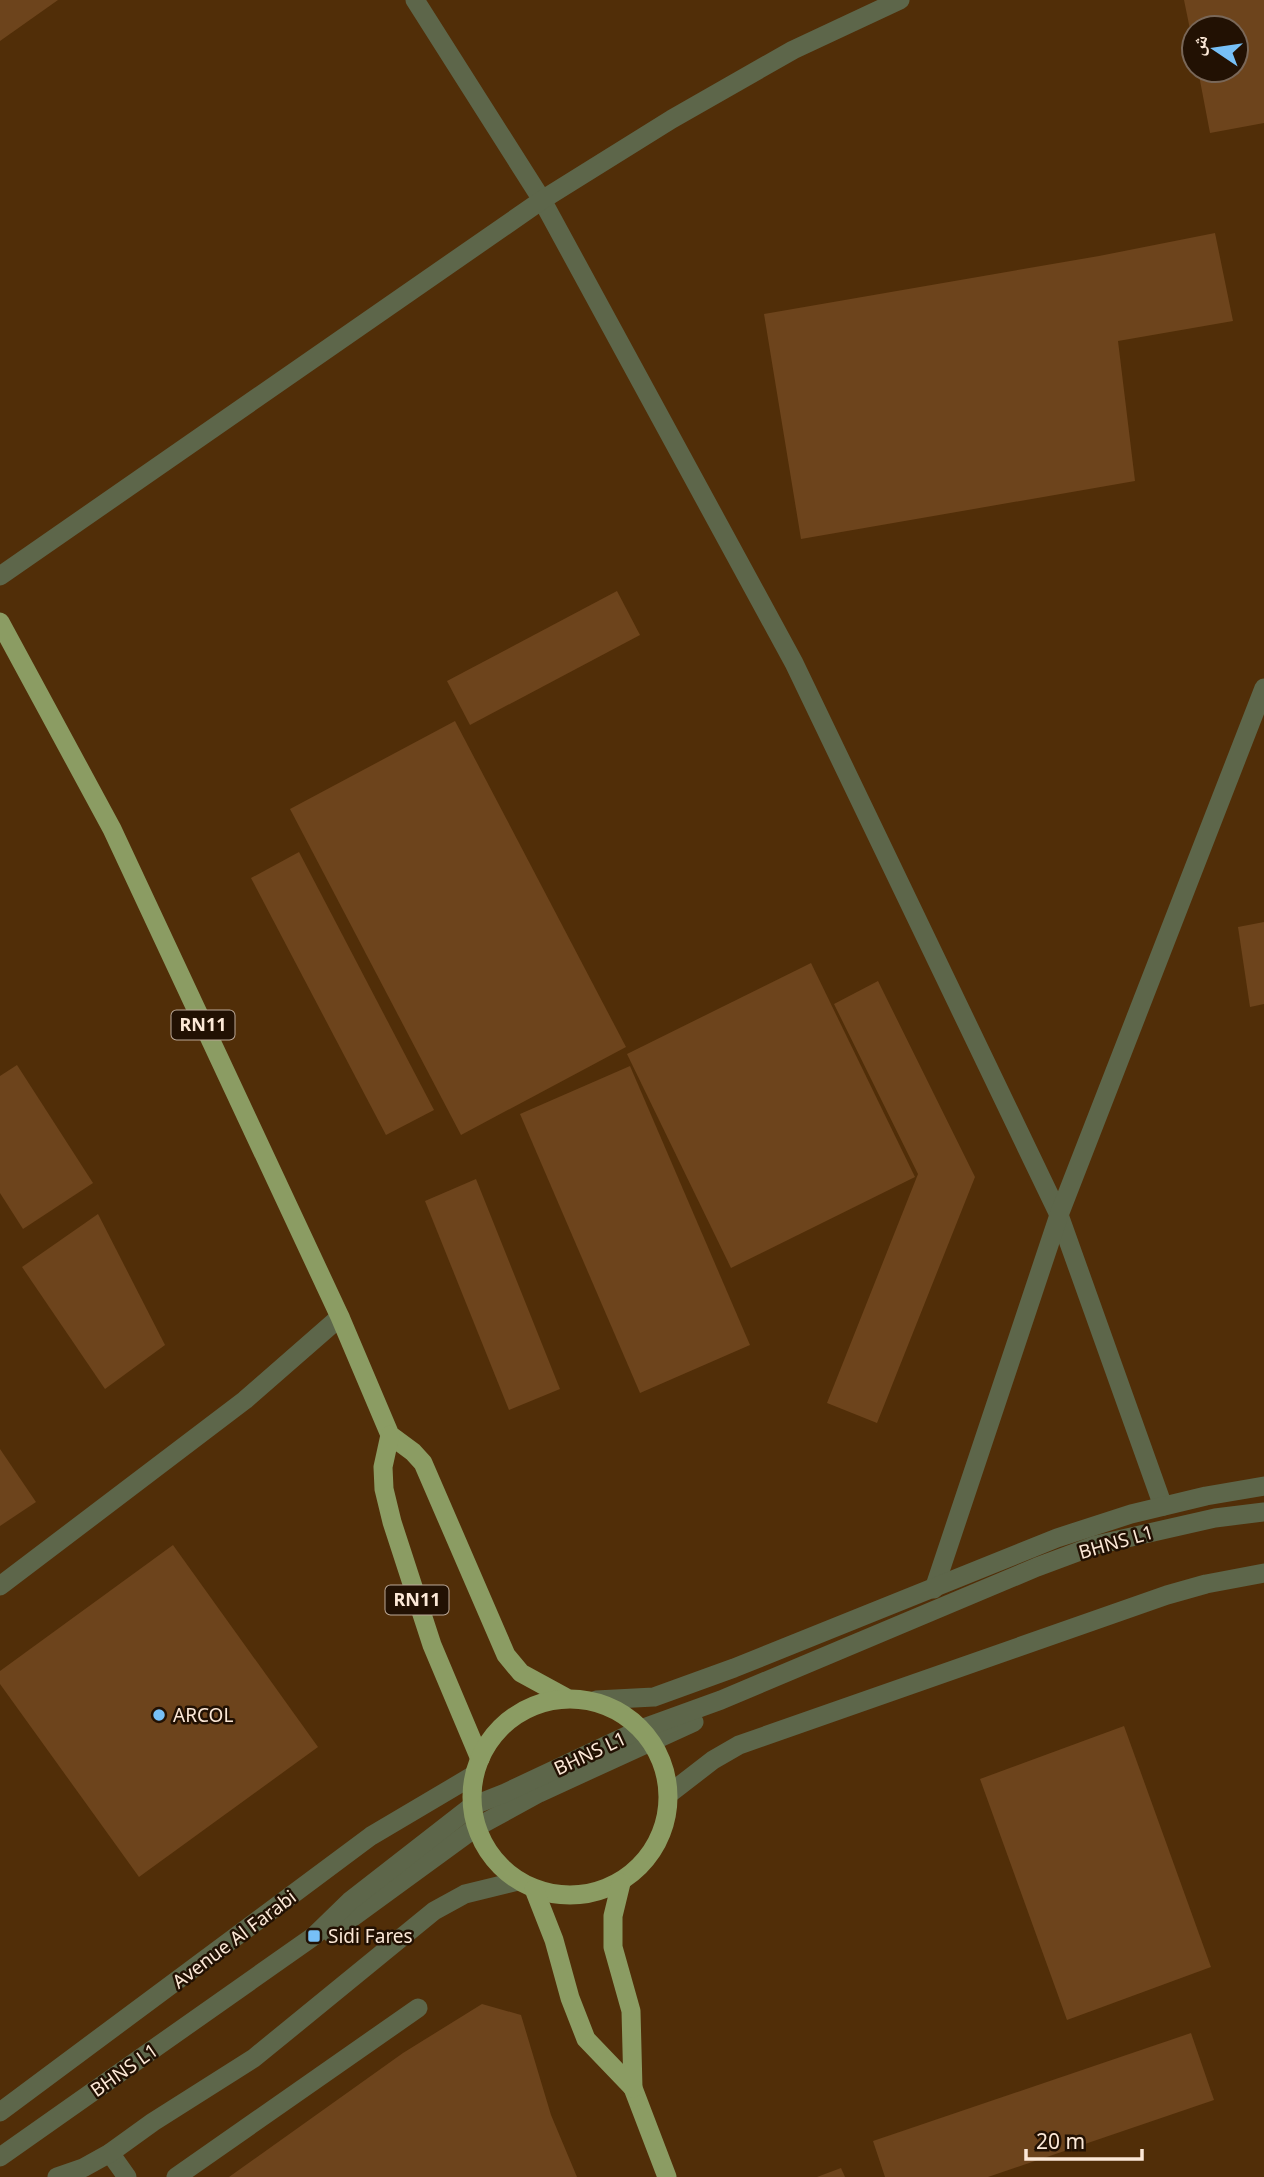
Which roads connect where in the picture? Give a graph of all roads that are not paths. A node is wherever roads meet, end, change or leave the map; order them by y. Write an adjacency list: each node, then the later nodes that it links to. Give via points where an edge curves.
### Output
1 (415, 0): 3 (street)
2 (900, 0): 3 (street, via 793,50)
3 (542, 200): 4 (street); 7 (street, via 794,663)
4 (0, 576)
5 (0, 622): 8 (main road, RN11, via 112,829)
6 (1264, 688): 7 (street)
7 (1059, 1216): 11 (street); 16 (street)
8 (340, 1317): 9 (main road, RN11); 15 (street, via 244,1400)
9 (390, 1435): 17 (main road, RN11, via 423,1463 506,1655 521,1673); 20 (main road, RN11, via 383,1467 392,1522)
10 (1264, 1486): 11 (street)
11 (1163, 1506): 16 (street, via 1057,1538)
12 (1264, 1512): 19 (street, BHNS L1, via 1215,1518 1096,1545)
13 (1264, 1520): 19 (street, BHNS L1, via 1175,1536 1045,1574)
14 (1264, 1573): 21 (street, via 1167,1595 739,1745)
15 (0, 1587)
16 (934, 1589): 18 (street, via 654,1696)
17 (565, 1697): 18 (main road, RN11); 20 (main road, RN11, via 535,1704 508,1720 487,1743)
18 (596, 1700): 19 (main road, RN11)
19 (647, 1735): 21 (main road, via 663,1758); 22 (street, BHNS L1); 23 (street, BHNS L1)
20 (477, 1767): 22 (main road, RN11); 28 (street, Avenue Al Farabi, via 371,1836)
21 (669, 1794): 24 (main road, via 660,1840 645,1862)
22 (472, 1805): 23 (main road, RN11); 30 (street, BHNS L1, via 350,1901 314,1936)
23 (475, 1828): 25 (main road, RN11, via 494,1860); 31 (street, BHNS L1, via 289,1968)
24 (621, 1882): 25 (main road, via 590,1894 558,1895); 27 (main road, RN11, via 613,1916 613,1947 631,2011)
25 (526, 1885): 27 (main road, RN11, via 554,1940 586,2039); 29 (street, via 466,1894 434,1911 254,2058)
26 (418, 2008): 34 (street)
27 (634, 2088): 35 (main road, RN11)
28 (0, 2112)
29 (110, 2152): 32 (street); 33 (street)
30 (0, 2157)
31 (0, 2170)
32 (57, 2177)
33 (127, 2177)
34 (176, 2177)
35 (667, 2177)

